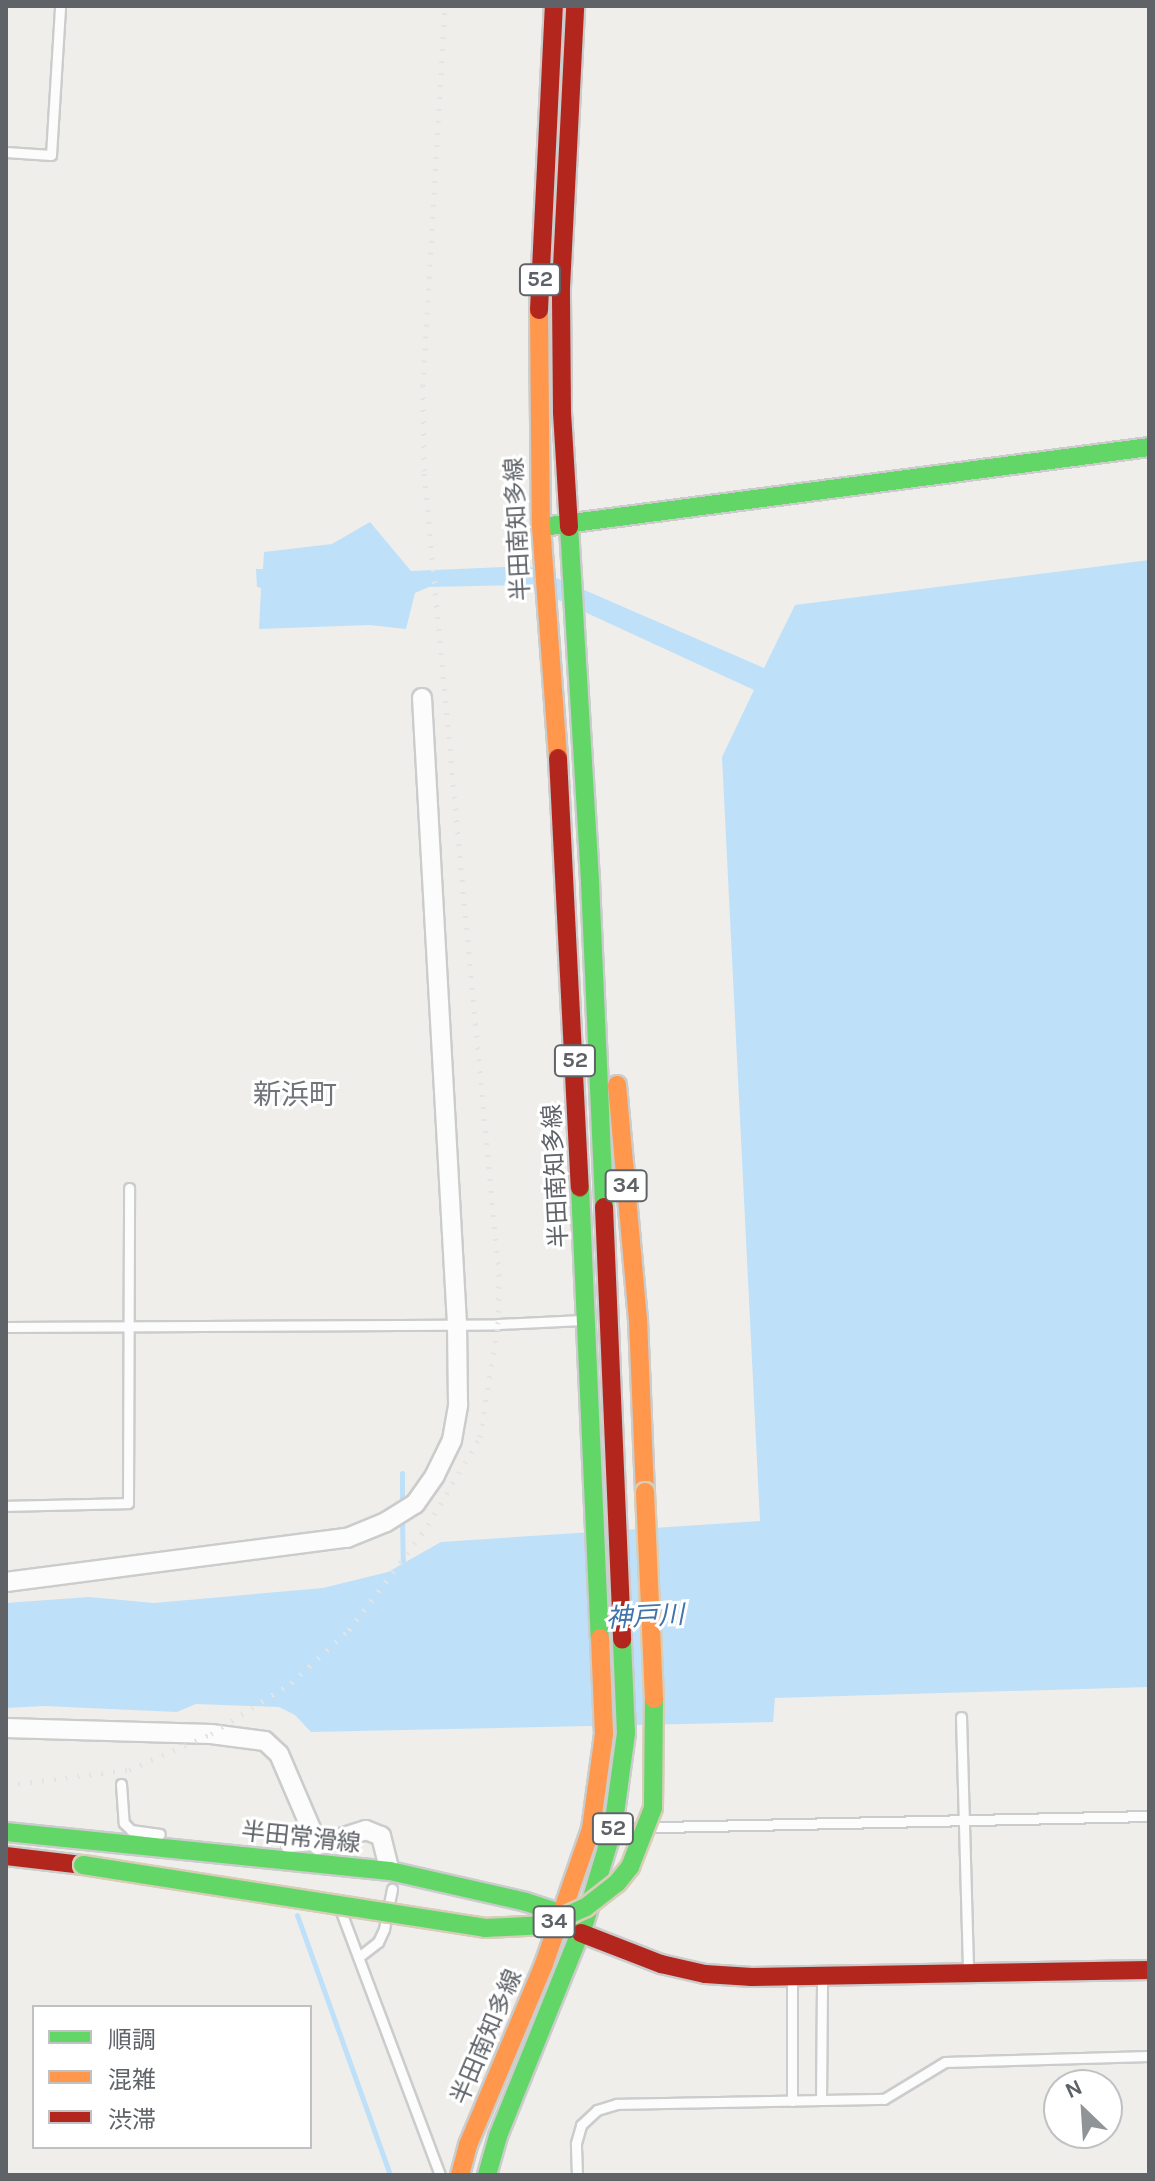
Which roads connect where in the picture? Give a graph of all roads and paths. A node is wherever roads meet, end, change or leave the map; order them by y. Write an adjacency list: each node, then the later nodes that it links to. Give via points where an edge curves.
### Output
1 (60, 6): 8 (lane, via 51,155)
2 (545, 6): 7 (street)
3 (554, 6): 7 (main road, 半田南知多線 / 52)
4 (575, 6): 6 (main road, 半田南知多線 / 52)
5 (584, 6): 6 (street)
6 (570, 104): 10 (main road, 半田南知多線 / 52, via 561,287)
7 (548, 105): 11 (main road, 半田南知多線 / 52, via 537,402)
8 (6, 152)
9 (1149, 447): 10 (main road)
10 (568, 524): 11 (main road); 13 (main road, 半田南知多線 / 52)
11 (541, 526): 16 (main road, 半田南知多線 / 52, via 567,881)
12 (422, 698): 17 (street)
13 (590, 882): 15 (main road, 半田南知多線 / 52); 35 (main road, 34, bridge, via 608,974 638,1319 656,1733 653,1808 630,1867 586,1907 547,1925 485,1928)
14 (129, 1188): 18 (lane)
15 (610, 1319): 16 (lane); 27 (main road, 半田南知多線 / 52, via 626,1733)
16 (587, 1320): 17 (lane); 38 (main road, 半田南知多線 / 52, via 604,1734 591,1829)
17 (457, 1324): 18 (lane); 21 (street, via 458,1405 452,1440 415,1504 386,1522 347,1538)
18 (128, 1325): 19 (lane); 20 (lane, via 128,1503)
19 (6, 1327)
20 (6, 1506)
21 (6, 1582)
22 (961, 1717): 26 (lane)
23 (6, 1728): 32 (street, via 211,1734 265,1741 279,1754)
24 (121, 1784): 29 (lane, via 124,1823 131,1830)
25 (1149, 1816): 26 (lane)
26 (964, 1820): 27 (lane); 42 (lane)
27 (613, 1828): 39 (main road, 半田南知多線 / 52)
28 (6, 1832): 36 (main road, 半田常滑線 / 34)
29 (174, 1836)
30 (188, 1838): 33 (lane)
31 (6, 1845): 36 (main road, 半田常滑線 / 34)
32 (318, 1845): 34 (lane); 36 (street, via 366,1830 381,1836)
33 (260, 1846)
34 (274, 1846)
35 (6, 1856)
36 (391, 1880): 38 (main road, 半田常滑線 / 34); 40 (lane, via 384,1929 378,1942)
37 (132, 1885): 40 (lane, via 251,1902 335,1898)
38 (560, 1920): 39 (main road, 半田常滑線 / 34); 49 (main road, 半田南知多線 / 52)
39 (582, 1930): 43 (main road, 半田常滑線, via 661,1964 705,1974); 50 (main road, 半田南知多線 / 52)
40 (360, 1956): 48 (lane)
41 (1149, 1970): 42 (main road, 半田常滑線)
42 (968, 1974): 44 (main road, 半田常滑線)
43 (792, 1978): 44 (main road, 半田常滑線); 47 (lane)
44 (822, 1978): 46 (lane)
45 (1149, 2056): 46 (lane, via 945,2062 884,2099)
46 (821, 2100): 47 (lane)
47 (792, 2101): 51 (lane, via 617,2104 597,2110 581,2125)
48 (440, 2175)
49 (460, 2175)
50 (487, 2175)
51 (577, 2175)

